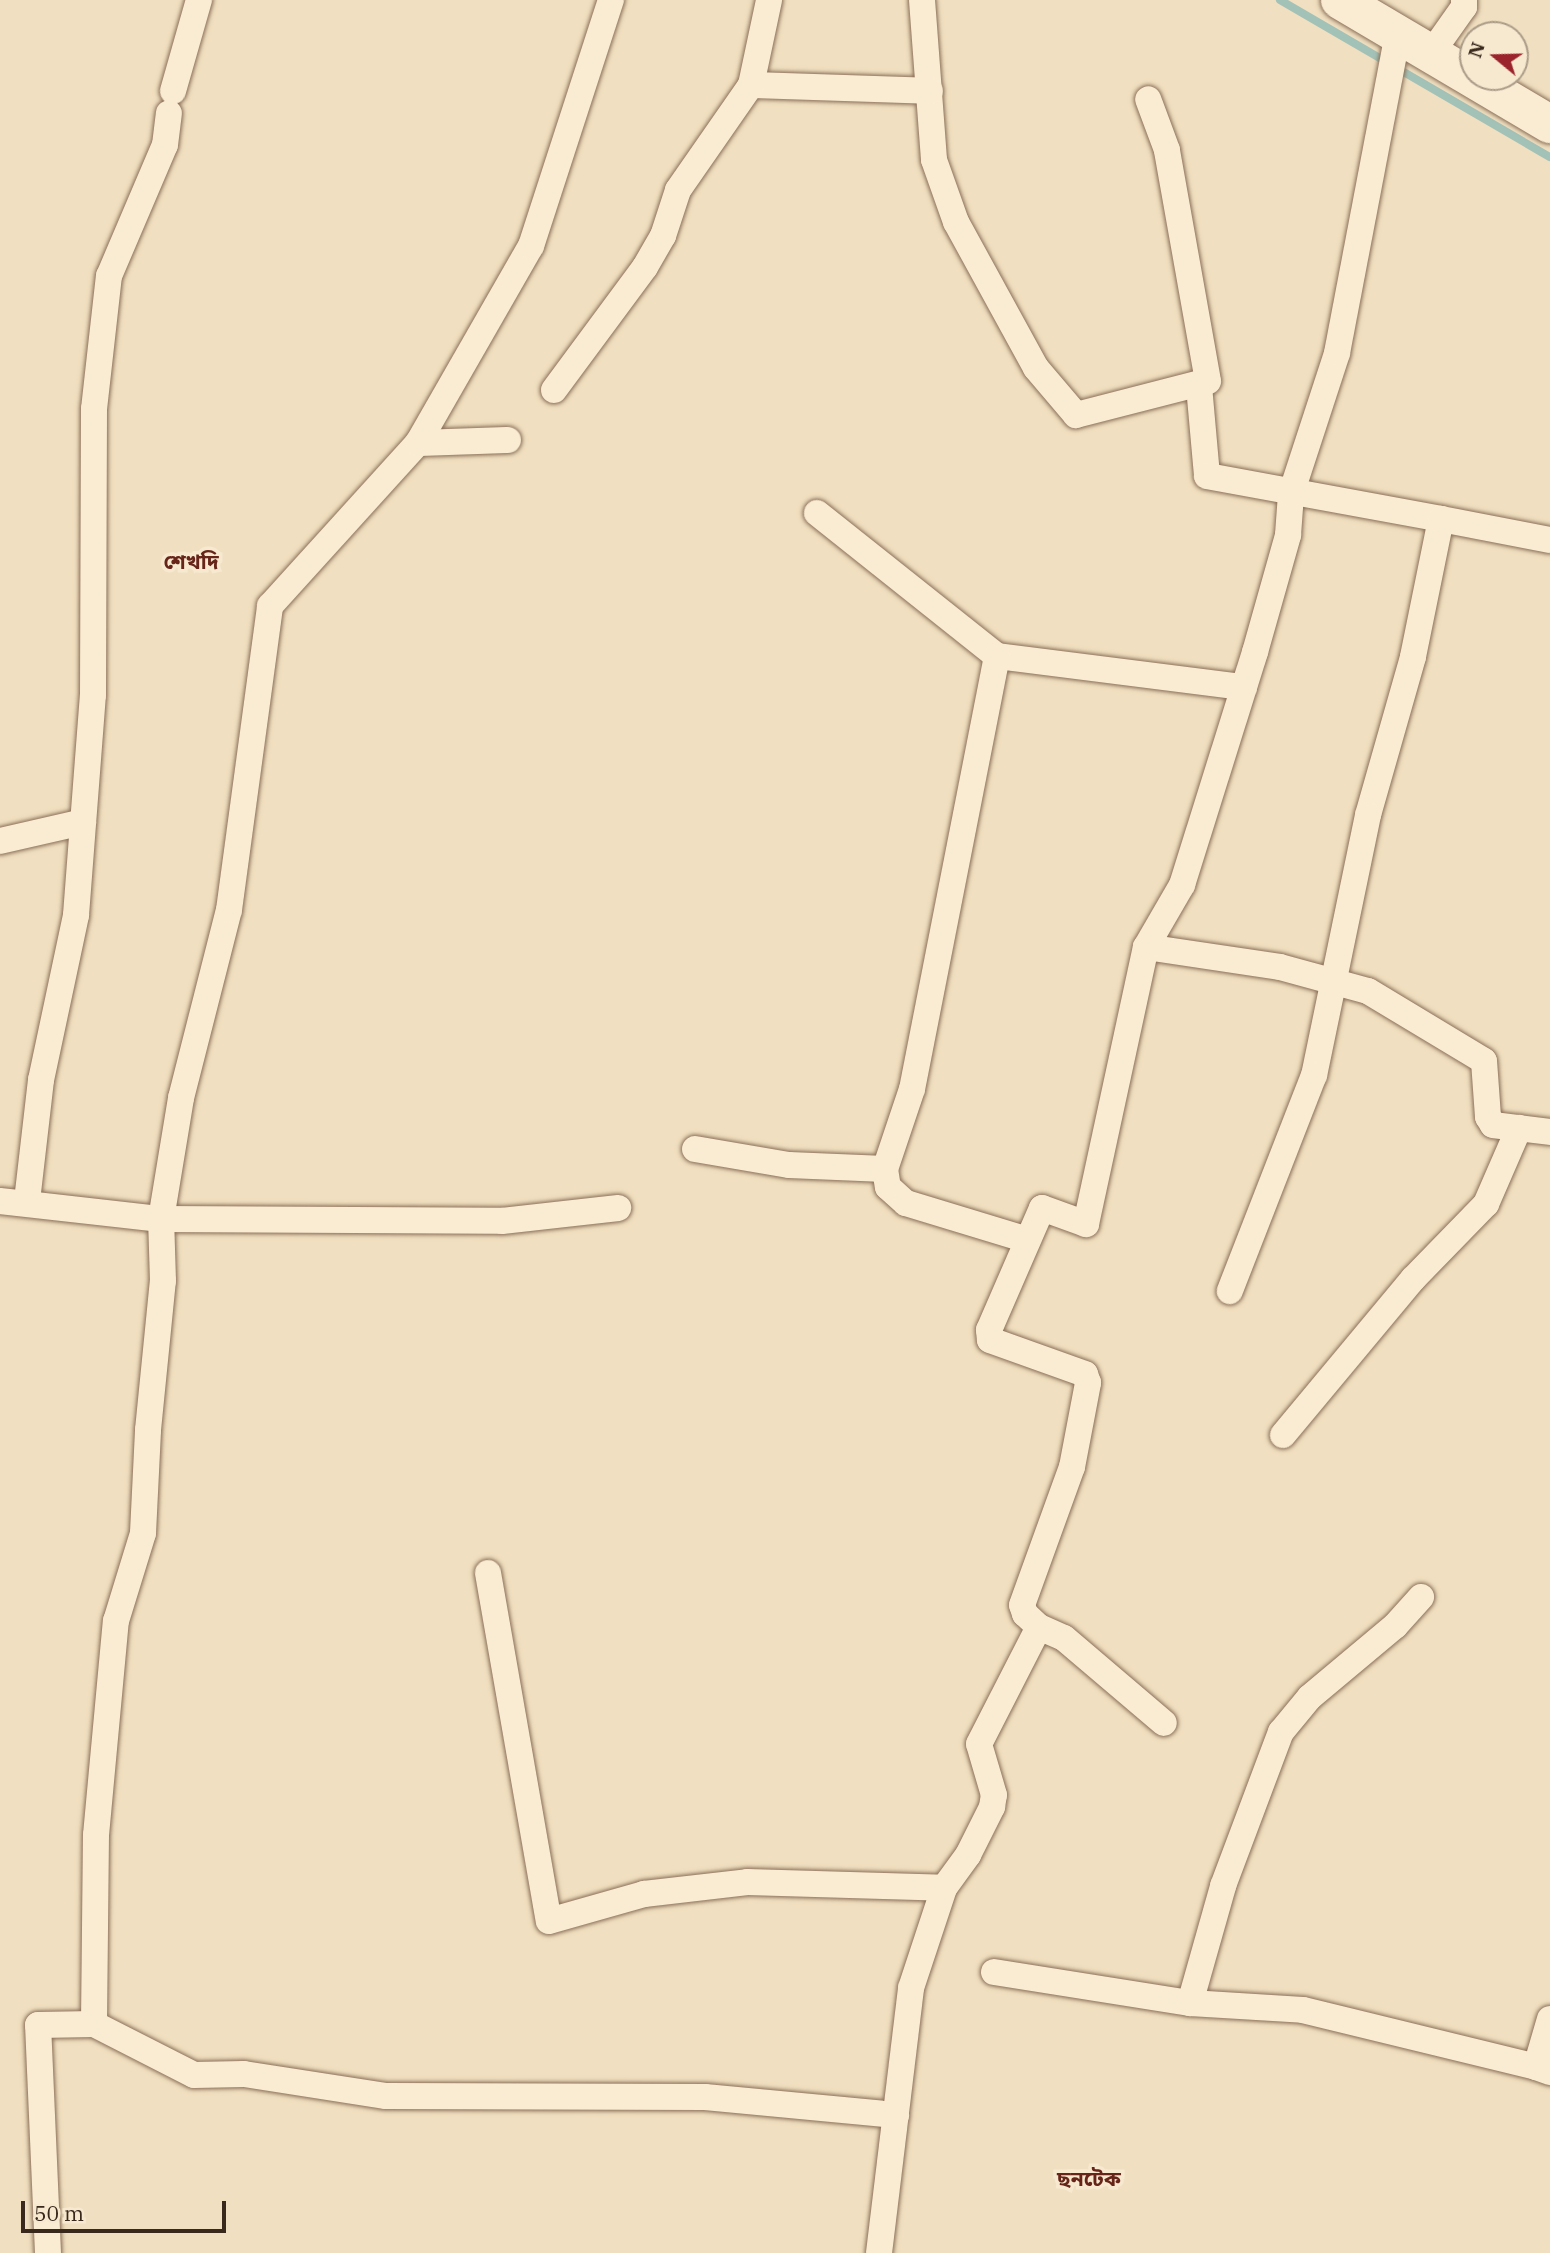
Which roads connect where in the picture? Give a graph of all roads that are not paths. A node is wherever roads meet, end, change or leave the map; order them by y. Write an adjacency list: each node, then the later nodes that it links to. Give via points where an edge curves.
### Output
1 (199, 0): 23 (street, via 164,145 109,276 94,409 93,695)
2 (611, 0): 16 (street, via 531,246)
3 (769, 0): 9 (street)
4 (922, 0): 10 (street)
5 (1340, 0): 7 (main road)
6 (1464, 0): 8 (street, via 1464,7)
7 (1397, 37): 8 (main road); 17 (street, via 1337,353)
8 (1430, 55): 12 (main road)
9 (751, 85): 10 (street); 14 (street, via 678,190 663,236 645,267)
10 (930, 91): 13 (street, via 934,160 956,222 1035,368 1076,415)
11 (1148, 99): 13 (street, via 1167,150 1180,220 1208,381)
12 (1550, 124)
13 (1199, 386): 17 (street, via 1206,477)
14 (554, 390)
15 (508, 440): 16 (street)
16 (418, 443): 34 (street, via 270,606 229,910 181,1098)
17 (1291, 494): 19 (street); 22 (street, via 1288,535)
18 (817, 513): 21 (street)
19 (1441, 519): 20 (street); 26 (street, via 1413,657 1368,815)
20 (1550, 540)
21 (997, 656): 22 (street); 30 (street, via 912,1088)
22 (1244, 687): 25 (street, via 1182,885)
23 (83, 822): 24 (street); 32 (street, via 76,915 41,1080)
24 (0, 841)
25 (1146, 947): 26 (street, via 1280,967); 35 (street, via 1086,1224 1042,1208)
26 (1335, 982): 27 (street, via 1368,991 1477,1054 1484,1061 1488,1117 1493,1125); 36 (street, via 1314,1075)
27 (1519, 1128): 28 (street); 37 (street, via 1486,1205 1413,1279)
28 (1550, 1132)
29 (695, 1149): 30 (street, via 789,1165)
30 (885, 1169): 35 (street, via 888,1187 906,1203)
31 (0, 1201): 32 (street)
32 (27, 1201): 34 (street)
33 (618, 1208): 34 (street, via 502,1221)
34 (161, 1219): 46 (street, via 163,1281 143,1533 116,1621 96,1835)
35 (1028, 1240): 40 (street, via 989,1330 990,1340 1085,1374 1088,1383 1072,1467 1022,1605)
36 (1230, 1291)
37 (1283, 1435)
38 (488, 1573): 42 (street, via 549,1922 644,1894 747,1882)
39 (1422, 1597): 44 (street, via 1310,1697 1281,1732 1223,1886)
40 (1038, 1627): 41 (street, via 1064,1638); 42 (street, via 979,1744 994,1795 992,1807)
41 (1164, 1723)
42 (944, 1888): 48 (street, via 911,1988)
43 (994, 1972): 44 (street)
44 (1190, 2003): 47 (street, via 1303,2010)
45 (1550, 2019): 47 (street)
46 (94, 2024): 48 (street, via 194,2075 244,2074 386,2096 705,2097); 49 (street, via 38,2025)
47 (1543, 2070)
48 (896, 2115): 50 (street)
49 (48, 2253)
50 (879, 2253)

